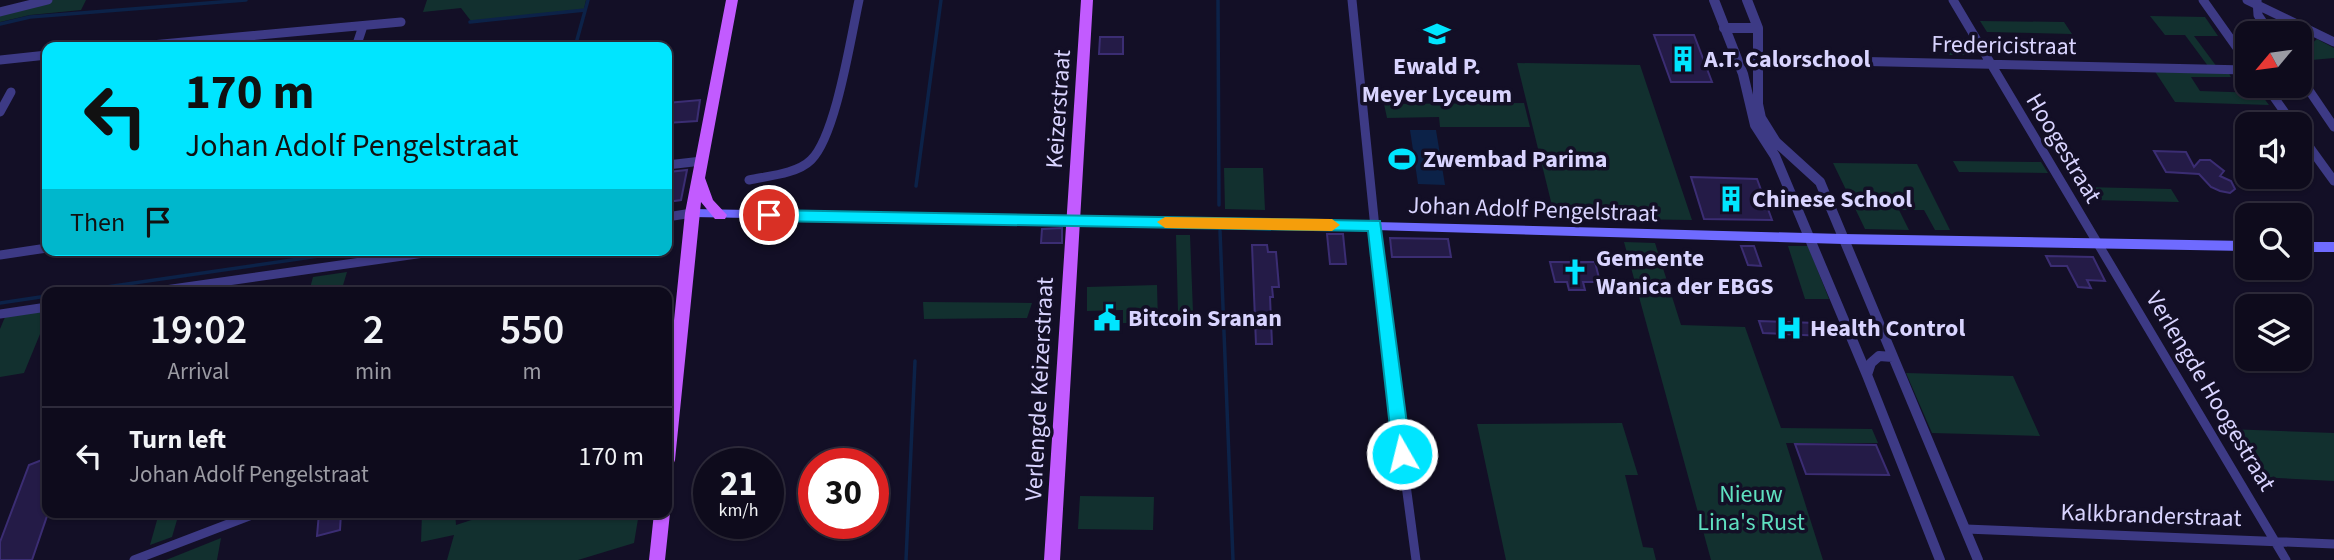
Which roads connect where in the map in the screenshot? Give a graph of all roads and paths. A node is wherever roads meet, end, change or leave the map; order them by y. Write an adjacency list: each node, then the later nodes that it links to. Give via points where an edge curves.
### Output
1 (48, 0): 12 (street)
2 (732, 0): 34 (main road)
3 (859, 0): 38 (street, via 817,153 806,164)
4 (1087, 0): 42 (main road, Keizerstraat)
5 (1352, 0): 43 (street)
6 (1714, 0): 16 (street)
7 (1747, 0): 17 (street)
8 (1953, 0): 25 (street, Hoogestraat)
9 (2203, 0): 21 (street)
10 (2247, 0): 11 (street)
11 (2256, 2): 13 (street); 20 (street)
12 (0, 12)
13 (2262, 21)
14 (401, 22): 15 (street)
15 (363, 26): 18 (street); 19 (street)
16 (1724, 28): 17 (street); 27 (street)
17 (1758, 28): 23 (street)
18 (185, 42)
19 (358, 42)
20 (2334, 42)
21 (2235, 45)
22 (42, 56): 24 (street)
23 (1760, 59): 25 (street, Fredericistraat); 28 (street)
24 (0, 60)
25 (1990, 64): 26 (street, Fredericistraat); 46 (street, Hoogestraat)
26 (2235, 70)
27 (1746, 88): 28 (street); 44 (street, via 1755,125 1774,156)
28 (1759, 90): 45 (street, via 1761,118 1776,142 1820,182)
29 (11, 92): 31 (street)
30 (2312, 94): 32 (street)
31 (0, 112)
32 (2334, 127)
33 (2312, 150): 37 (street)
34 (702, 161): 35 (street); 36 (main road)
35 (672, 164)
36 (699, 176): 39 (main road); 40 (main road, via 702,192)
37 (2332, 177)
38 (749, 180)
39 (692, 213): 40 (main road, Johan Adolf Pengelstraat); 41 (street); 57 (main road)
40 (720, 215): 42 (main road, Johan Adolf Pengelstraat)
41 (672, 216)
42 (1072, 221): 43 (main road, Johan Adolf Pengelstraat); 66 (main road, Verlengde Keizerstraat)
43 (1375, 226): 44 (main road, Johan Adolf Pengelstraat); 67 (street)
44 (1809, 238): 45 (main road, Johan Adolf Pengelstraat); 58 (street)
45 (1843, 239): 46 (main road, Johan Adolf Pengelstraat); 56 (street)
46 (2099, 243): 47 (main road, Johan Adolf Pengelstraat); 62 (street, Verlengde Hoogestraat)
47 (2235, 246)
48 (2312, 247): 49 (main road)
49 (2334, 247)
50 (42, 249): 51 (street)
51 (0, 254)
52 (403, 256): 53 (street)
53 (186, 287)
54 (42, 308): 55 (street)
55 (0, 314)
56 (1893, 357): 58 (street, via 1879,356); 61 (street)
57 (672, 368)
58 (1867, 375): 68 (street)
59 (244, 518): 64 (street)
60 (661, 518): 65 (main road)
61 (1966, 529): 62 (street, Kalkbranderstraat); 69 (street)
62 (2276, 542): 63 (street, Kalkbranderstraat); 70 (street, Verlengde Hoogestraat)
63 (2334, 544)
64 (134, 560)
65 (657, 560)
66 (1052, 560)
67 (1416, 560)
68 (1940, 560)
69 (1978, 560)
70 (2286, 560)

